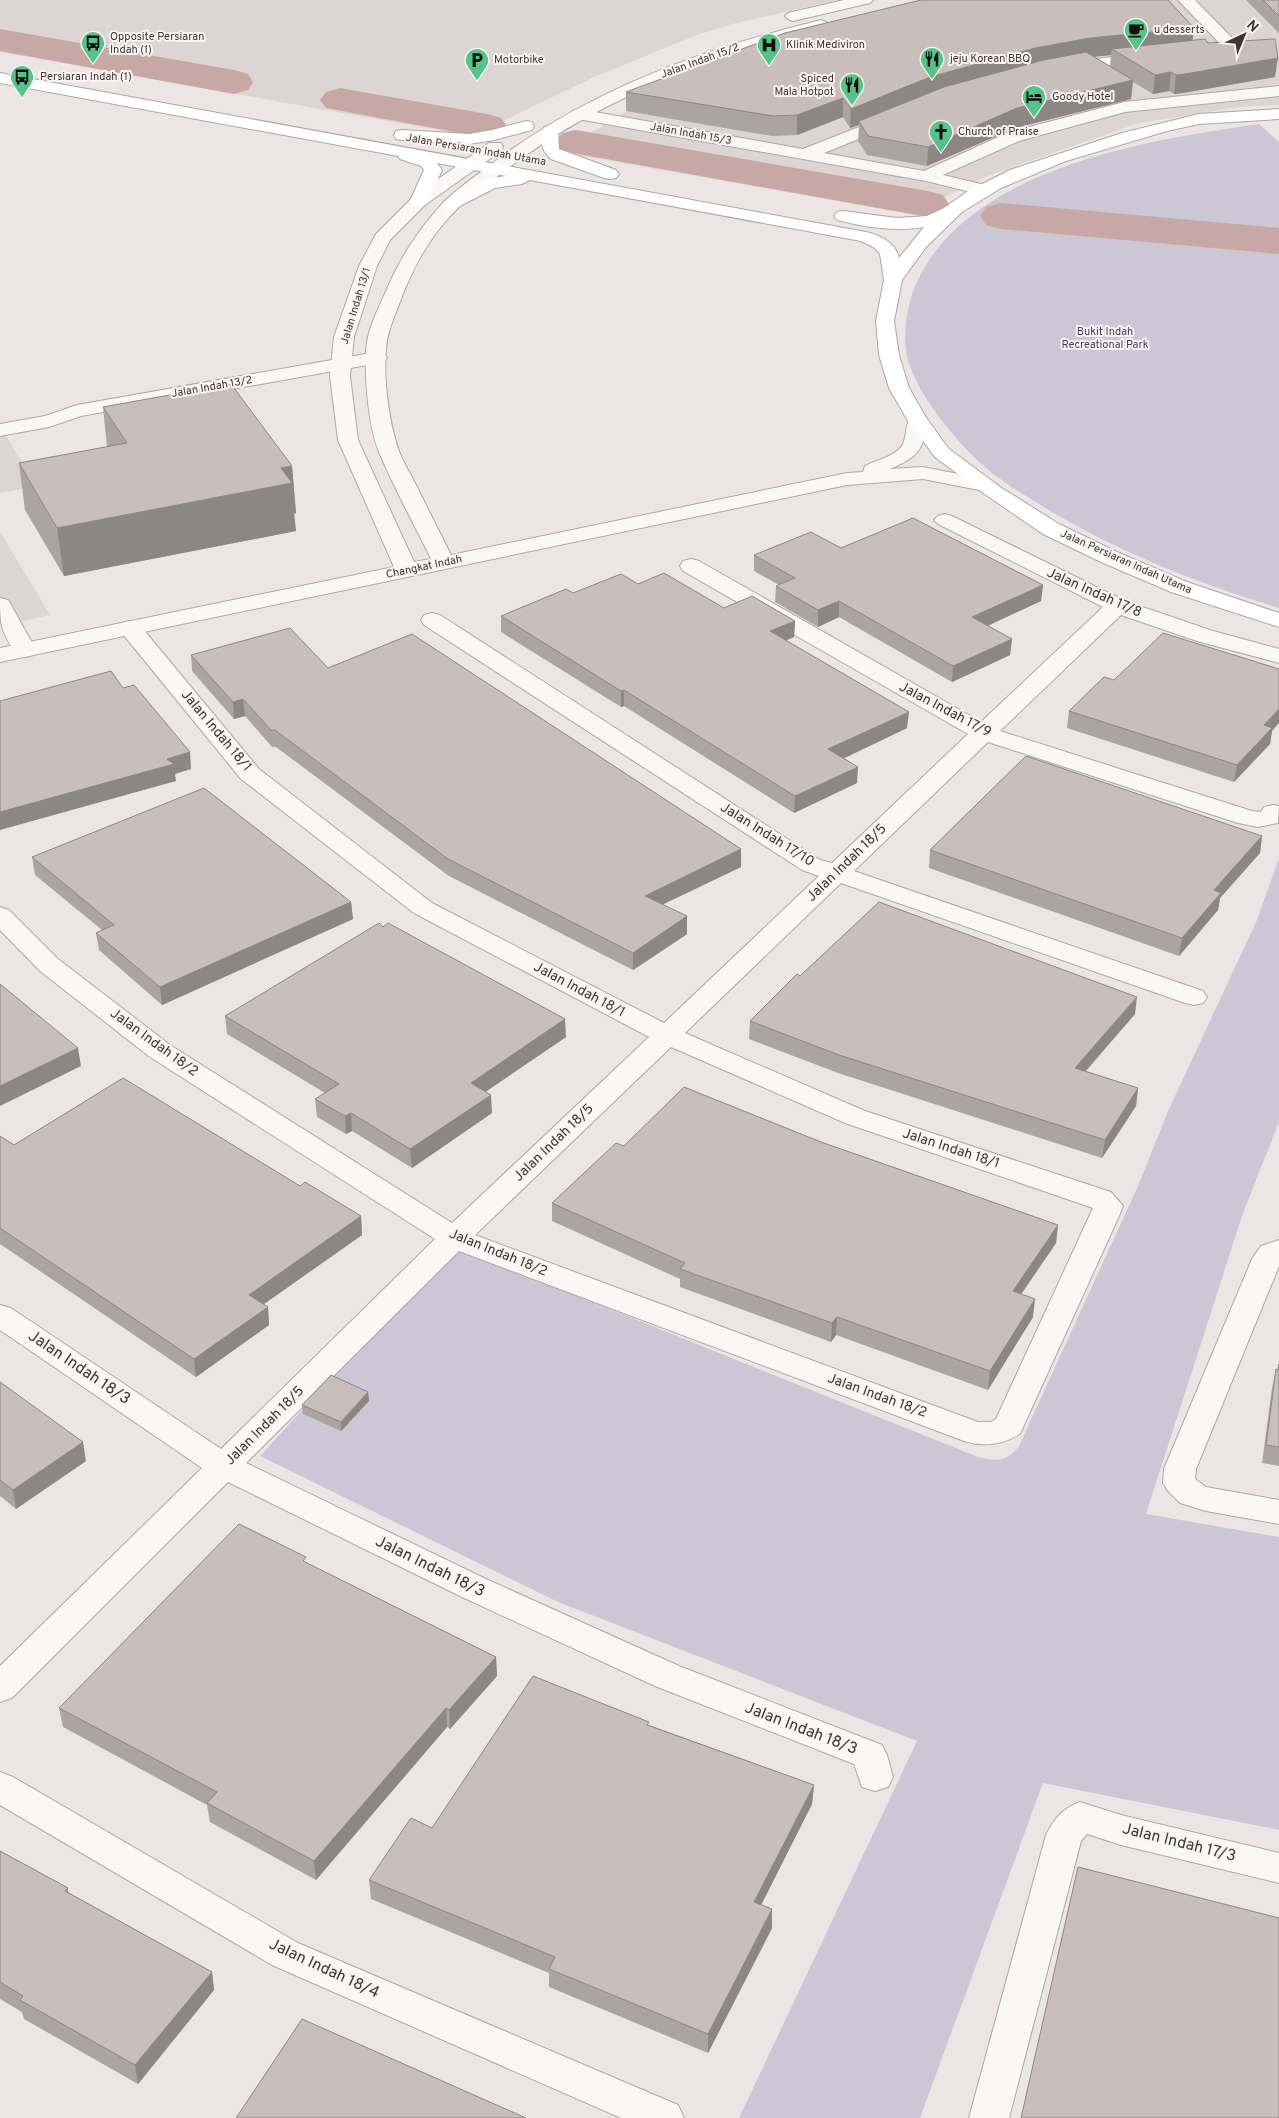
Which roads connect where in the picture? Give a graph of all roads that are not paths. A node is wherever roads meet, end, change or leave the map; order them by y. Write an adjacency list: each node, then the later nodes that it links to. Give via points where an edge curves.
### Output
1 (865, 0): 4 (street)
2 (1186, 0): 6 (street)
3 (877, 12): 19 (street, Jalan Indah 15/2, via 721,52 622,92)
4 (776, 20)
5 (704, 42): 16 (street, Jalan Indah 15/2)
6 (1233, 48): 7 (street); 8 (street)
7 (1251, 48)
8 (1214, 50)
9 (1165, 56): 11 (street)
10 (0, 64): 25 (main road, Jalan Persiaran Indah Utama)
11 (1088, 64): 12 (street); 14 (street)
12 (1049, 71)
13 (0, 78): 25 (main road, Jalan Persiaran Indah Utama)
14 (1111, 78)
15 (1126, 88): 18 (street)
16 (593, 89)
17 (1279, 91): 18 (street)
18 (1149, 103): 22 (street); 32 (street, via 1013,137)
19 (574, 105): 23 (street, Jalan Indah 15/2); 27 (street, Jalan Indah 15/3)
20 (910, 111): 27 (street)
21 (1279, 114): 22 (main road, Jalan Persiaran Indah Utama)
22 (1165, 118): 34 (main road, Jalan Persiaran Indah Utama)
23 (546, 124): 24 (street, Jalan Indah 15/2); 28 (street, Jalan Indah 15/2); 31 (main road, via 552,152 557,156)
24 (526, 126): 25 (main road, via 469,139); 26 (street, Jalan Indah 15/2)
25 (377, 139): 26 (main road, Jalan Persiaran Indah Utama); 29 (main road, Jalan Persiaran Indah Utama); 35 (main road, via 431,166)
26 (488, 152): 28 (main road, Jalan Persiaran Indah Utama); 29 (street, Jalan Indah 15/2)
27 (803, 155): 32 (street, Jalan Indah 15/3)
28 (512, 156): 30 (street, Jalan Indah 15/2); 31 (main road, Jalan Persiaran Indah Utama)
29 (471, 163): 30 (main road, Jalan Persiaran Indah Utama); 35 (street, Jalan Indah 13/1)
30 (496, 168): 33 (main road, Jalan Persiaran Indah Utama); 36 (street)
31 (610, 174): 37 (main road, Jalan Persiaran Indah Utama, via 874,221 913,223 930,221)
32 (926, 176): 34 (street, Jalan Indah 15/3)
33 (593, 186): 36 (main road, via 524,178 502,180); 38 (main road, Jalan Persiaran Indah Utama, via 866,237 881,244 889,253)
34 (983, 190): 37 (main road, Jalan Persiaran Indah Utama)
35 (419, 201): 40 (street, Jalan Indah 13/1, via 382,238 368,266 344,337)
36 (450, 206): 39 (street, via 420,243 395,289 377,338)
37 (951, 212): 38 (main road, Jalan Persiaran Indah Utama, via 920,242)
38 (893, 280): 41 (main road, Jalan Persiaran Indah Utama, via 885,321 889,355 899,388)
39 (376, 364): 40 (street, Jalan Indah 13/2); 46 (street, via 389,451)
40 (340, 370): 42 (street, Jalan Indah 13/2, via 85,422 49,421); 48 (street, Jalan Indah 13/1, via 348,440)
41 (918, 420): 43 (street, Changkat Indah, via 913,445 903,456); 44 (main road, Jalan Persiaran Indah Utama, via 942,453)
42 (0, 430)
43 (847, 479): 44 (street, Changkat Indah, via 923,473); 46 (street, Changkat Indah)
44 (984, 485): 52 (main road, Jalan Persiaran Indah Utama, via 1051,529 1109,557 1179,587)
45 (945, 520): 50 (street, Jalan Indah 17/8)
46 (444, 563): 48 (street, Changkat Indah)
47 (691, 566): 57 (street, Jalan Indah 17/9)
48 (407, 571): 53 (street, Changkat Indah)
49 (0, 605): 54 (street)
50 (1117, 606): 56 (street, Jalan Indah 17/8, via 1205,636); 57 (street, Jalan Indah 18/5)
51 (432, 620): 59 (street, Jalan Indah 17/10, via 810,865)
52 (1279, 620)
53 (130, 628): 54 (street, Changkat Indah); 62 (street, Jalan Indah 18/1, via 250,774 423,908)
54 (25, 650): 55 (street, Changkat Indah)
55 (0, 655)
56 (1279, 656)
57 (983, 733): 58 (street, Jalan Indah 17/9, via 1247,818 1269,818); 59 (street, Jalan Indah 18/5)
58 (1273, 812)
59 (837, 873): 61 (street, Jalan Indah 17/10); 62 (street, Jalan Indah 18/5)
60 (0, 915): 63 (street, Jalan Indah 18/2, via 49,965 160,1051)
61 (1194, 997)
62 (667, 1035): 63 (street, Jalan Indah 18/5); 66 (street, Jalan Indah 18/1, via 855,1118 1102,1199 1108,1206 1104,1216)
63 (454, 1238): 66 (street, Jalan Indah 18/2, via 975,1432 991,1434); 67 (street, Jalan Indah 18/5)
64 (1279, 1250): 68 (street, via 1267,1259 1180,1469 1179,1483 1192,1495)
65 (0, 1315): 67 (street, Jalan Indah 18/3)
66 (1008, 1426)
67 (223, 1466): 69 (street, Jalan Indah 18/5); 70 (street, Jalan Indah 18/3, via 474,1588 667,1676 869,1755)
68 (1279, 1512)
69 (0, 1688)
70 (875, 1777)
71 (0, 1787): 73 (street, Jalan Indah 18/4, via 285,1954)
72 (1279, 1868): 74 (street, Jalan Indah 17/3, via 1080,1817 1064,1835)
73 (664, 2118)
74 (989, 2118)

